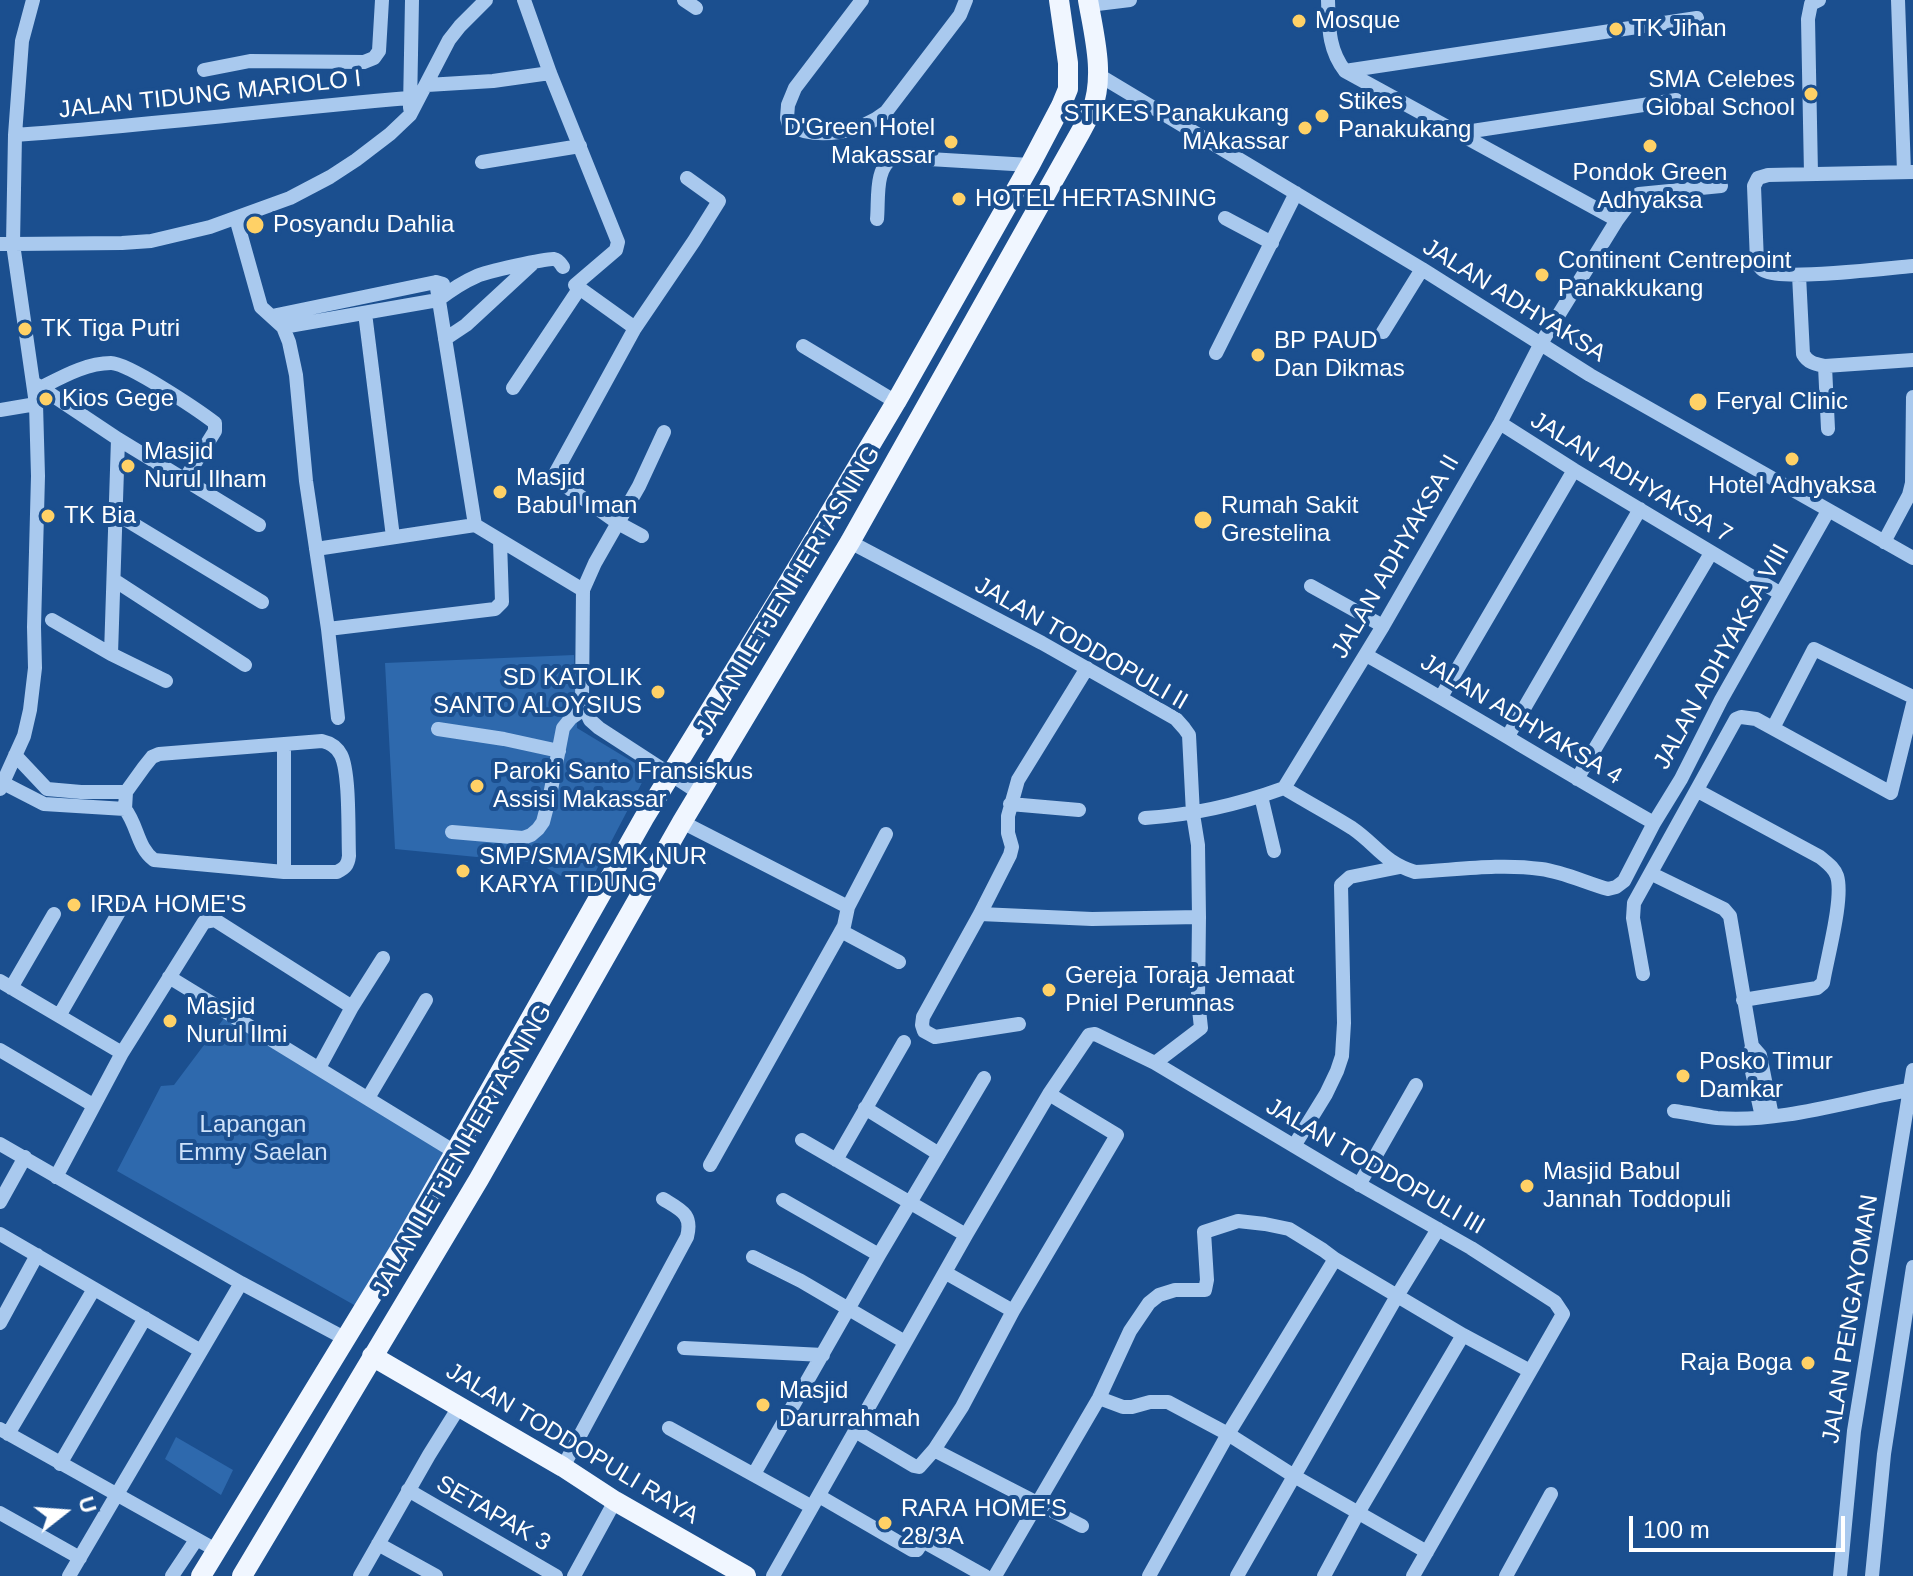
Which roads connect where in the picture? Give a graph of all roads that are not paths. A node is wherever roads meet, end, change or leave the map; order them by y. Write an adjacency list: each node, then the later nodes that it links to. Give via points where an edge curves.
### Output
1 (33, 0): 24 (street, via 22,41)
2 (382, 0): 15 (street, via 379,51 364,62 250,61)
3 (412, 0): 20 (street)
4 (486, 0): 19 (street, via 449,40)
5 (524, 0): 17 (street)
6 (862, 0): 7 (street, via 795,88 788,105 789,125 831,132 875,121 960,15)
7 (966, 0)
8 (1059, 0): 27 (main road, JALAN LETJEN HERTASNING, via 1068,89)
9 (1130, 0): 13 (street)
10 (1328, 0): 16 (street, via 1330,43)
11 (1819, 0): 29 (street, via 1809,9)
12 (1898, 0): 28 (street)
13 (1088, 3): 18 (main road, JALAN LETJEN HERTASNING)
14 (1697, 18): 16 (street)
15 (204, 70)
16 (1345, 71): 23 (street)
17 (550, 73): 19 (street); 25 (street)
18 (1097, 74): 32 (street, JALAN ADHYAKSA); 70 (main road, JALAN LETJEN HERTASNING, via 1092,108 1080,133)
19 (427, 85): 22 (street)
20 (409, 98): 22 (street); 24 (street, JALAN TIDUNG MARIOLO I)
21 (1676, 100): 23 (street)
22 (410, 115): 33 (street, via 330,177)
23 (1459, 133): 36 (street)
24 (15, 135): 38 (street)
25 (580, 146): 26 (street); 46 (street, via 618,246)
26 (482, 162)
27 (1030, 165): 35 (street, via 891,158 881,172); 61 (main road, JALAN LETJEN HERTASNING)
28 (1909, 172): 29 (street)
29 (1811, 174): 43 (street, via 1768,175 1754,186 1757,262 1766,272)
30 (687, 178): 50 (street, via 719,201)
31 (1721, 186): 36 (street, JALAN ADHYAKSA II, via 1639,194)
32 (1296, 193): 37 (street); 42 (street, JALAN ADHYAKSA)
33 (236, 218): 38 (street, via 151,241); 49 (street, via 261,307)
34 (1225, 218): 37 (street)
35 (877, 219)
36 (1617, 220): 53 (street, JALAN ADHYAKSA II)
37 (1272, 243): 55 (street)
38 (6, 244): 58 (street)
39 (534, 262): 41 (street, via 552,259); 45 (street); 52 (street)
40 (1913, 266): 43 (street)
41 (563, 267)
42 (1422, 269): 51 (street); 53 (street, JALAN ADHYAKSA)
43 (1799, 275): 57 (street, via 1803,354 1811,363)
44 (436, 282): 45 (street); 47 (street); 49 (street)
45 (456, 286): 47 (street)
46 (577, 287): 50 (street); 59 (street)
47 (438, 300): 48 (street); 52 (street)
48 (365, 313): 49 (street); 79 (street)
49 (278, 322): 83 (street, via 296,375)
50 (635, 328): 75 (street, via 556,472 560,482)
51 (1383, 332)
52 (445, 339): 77 (street)
53 (1540, 345): 64 (street, JALAN ADHYAKSA II); 73 (street, JALAN ADHYAKSA)
54 (803, 346): 61 (street)
55 (1216, 353)
56 (1913, 360): 57 (street)
57 (1825, 366): 65 (street)
58 (37, 385): 62 (street); 67 (street); 71 (street, via 109,363 151,381 215,423)
59 (513, 388)
60 (1913, 397): 82 (street, via 1912,483)
61 (896, 402): 68 (main road, JALAN LETJEN HERTASNING)
62 (36, 404): 63 (street); 109 (street, via 35,668 30,710)
63 (0, 410)
64 (1500, 423): 69 (street, JALAN ADHYAKSA 7); 92 (street, JALAN ADHYAKSA II)
65 (1828, 429)
66 (664, 432): 75 (street)
67 (118, 439): 71 (street); 74 (street)
68 (859, 463): 70 (main road); 110 (main road, JALAN LETJEN HERTASNING)
69 (1574, 470): 72 (street, JALAN ADHYAKSA 7); 99 (street)
70 (886, 477): 81 (main road, JALAN LETJEN HERTASNING)
71 (185, 479): 76 (street)
72 (1640, 509): 84 (street, JALAN ADHYAKSA 7); 106 (street)
73 (1828, 511): 82 (street, JALAN ADHYAKSA); 89 (street, JALAN ADHYAKSA VIII)
74 (115, 513): 86 (street); 90 (street)
75 (618, 523): 78 (street); 88 (street)
76 (259, 525)
77 (475, 525): 79 (street); 80 (street)
78 (642, 536)
79 (393, 537): 83 (street)
80 (500, 541): 88 (street); 93 (street, via 502,602 495,609)
81 (850, 542): 97 (street, JALAN TODDOPULI II); 117 (main road, JALAN LETJEN HERTASNING)
82 (1884, 542): 85 (street, JALAN ADHYAKSA)
83 (316, 549): 93 (street)
84 (1711, 553): 89 (street, JALAN ADHYAKSA 7); 111 (street)
85 (1913, 558)
86 (114, 580): 94 (street); 96 (street)
87 (1311, 586): 92 (street)
88 (583, 590): 102 (street)
89 (1781, 594): 126 (street, JALAN ADHYAKSA VIII)
90 (262, 602)
91 (52, 620): 94 (street)
92 (1383, 626): 95 (street, JALAN ADHYAKSA II)
93 (328, 629): 103 (street)
94 (111, 654): 98 (street)
95 (1366, 655): 99 (street, JALAN ADHYAKSA 4); 113 (street, JALAN ADHYAKSA II)
96 (245, 665)
97 (1087, 668): 120 (street, via 1018,780); 123 (street, JALAN TODDOPULI II, via 1184,728 1189,735)
98 (166, 681)
99 (1441, 697): 106 (street, JALAN ADHYAKSA 4)
100 (1913, 697): 104 (street, via 1814,649)
101 (1913, 704): 104 (street, via 1891,793)
102 (584, 709): 108 (street, via 563,728); 110 (street, via 599,728)
103 (338, 718)
104 (1773, 728): 115 (street, via 1749,717 1736,719)
105 (438, 729): 108 (street)
106 (1508, 736): 111 (street, JALAN ADHYAKSA 4)
107 (284, 744): 116 (street, via 159,754); 131 (street); 131 (street, via 322,741 337,749 346,767 349,856 337,872)
108 (559, 751): 127 (street, via 543,822 531,835)
109 (15, 755): 112 (street); 114 (street)
110 (670, 774): 117 (street); 148 (main road, JALAN LETJEN HERTASNING)
111 (1577, 779): 126 (street, JALAN ADHYAKSA 4)
112 (2, 786): 119 (street)
113 (1284, 788): 118 (street); 130 (street, via 1363,836)
114 (47, 789): 116 (street); 119 (street)
115 (1698, 791): 132 (street); 145 (street, via 1820,857 1837,875 1835,922 1823,983)
116 (126, 792): 121 (street)
117 (699, 793): 125 (main road, JALAN LETJEN HERTASNING)
118 (1261, 796): 123 (street); 129 (street)
119 (44, 804): 121 (street)
120 (1010, 804): 122 (street); 136 (street, via 1010,855)
121 (125, 809): 131 (street, via 142,848 154,860)
122 (1079, 810)
123 (1193, 814): 124 (street); 137 (street, JALAN TODDOPULI II)
124 (1145, 818)
125 (682, 822): 134 (street); 150 (main road, JALAN LETJEN HERTASNING)
126 (1654, 823): 130 (street, via 1624,881 1613,889 1539,868 1415,872)
127 (452, 832)
128 (886, 834): 134 (street)
129 (1274, 851)
130 (1400, 867): 169 (street, via 1350,877 1341,885 1342,1056)
131 (284, 872)
132 (1652, 874): 141 (street, via 1633,909); 145 (street, via 1730,916)
133 (123, 905): 147 (street)
134 (848, 907): 138 (street)
135 (54, 914): 143 (street)
136 (980, 914): 137 (street); 149 (street, via 923,1017 924,1031 935,1037)
137 (1199, 917): 154 (street, JALAN TODDOPULI II, via 1201,1028)
138 (841, 931): 140 (street); 174 (street)
139 (383, 958): 146 (street)
140 (899, 962)
141 (1643, 974)
142 (169, 977): 146 (street, via 204,922 215,920); 153 (street); 155 (street)
143 (6, 985): 147 (street)
144 (426, 1000): 161 (street)
145 (1743, 1000): 165 (street, via 1753,1047 1749,1058)
146 (352, 1007): 155 (street)
147 (59, 1016): 153 (street)
148 (531, 1016): 150 (main road); 170 (main road, JALAN LETJEN HERTASNING)
149 (1019, 1024)
150 (563, 1033): 203 (main road, JALAN LETJEN HERTASNING)
151 (904, 1042): 163 (street)
152 (0, 1050): 162 (street)
153 (122, 1053): 162 (street)
154 (1155, 1063): 160 (street, JALAN TODDOPULI III, via 1100,1035 1089,1035); 169 (street, JALAN TODDOPULI III)
155 (319, 1068): 161 (street)
156 (1913, 1070): 159 (street, JALAN PENGAYOMAN)
157 (984, 1078): 171 (street)
158 (1416, 1085): 176 (street)
159 (1909, 1090): 165 (street); 166 (street, JALAN PENGAYOMAN)
160 (1049, 1094): 183 (street); 194 (street, via 1117,1135)
161 (368, 1098): 170 (street)
162 (93, 1105): 175 (street)
163 (865, 1108): 171 (street); 173 (street)
164 (1674, 1111): 165 (street, via 1719,1118)
165 (1767, 1116)
166 (1909, 1118): 247 (street, JALAN PENGAYOMAN, via 1854,1431)
167 (802, 1140): 173 (street)
168 (0, 1144): 172 (street)
169 (1294, 1146): 176 (street, JALAN TODDOPULI III)
170 (455, 1152): 198 (main road, JALAN LETJEN HERTASNING)
171 (939, 1154): 180 (street)
172 (25, 1157): 175 (street); 179 (street)
173 (836, 1160): 180 (street)
174 (710, 1165)
175 (56, 1177): 190 (street)
176 (1359, 1185): 181 (street, JALAN TODDOPULI III)
177 (663, 1199): 213 (street, via 687,1216 687,1237)
178 (783, 1200): 185 (street)
179 (0, 1202)
180 (910, 1203): 183 (street); 185 (street)
181 (1438, 1229): 192 (street); 204 (street, JALAN TODDOPULI III, via 1562,1310)
182 (0, 1234): 184 (street)
183 (966, 1235): 189 (street)
184 (37, 1255): 191 (street); 196 (street)
185 (879, 1255): 193 (street)
186 (753, 1257): 193 (street)
187 (1335, 1259): 192 (street); 205 (street, via 1289,1229 1265,1224 1238,1221 1204,1232 1205,1290 1175,1290 1149,1303); 210 (street)
188 (1913, 1267): 248 (street, via 1884,1454)
189 (946, 1273): 194 (street); 199 (street)
190 (241, 1283): 198 (street); 201 (street)
191 (94, 1289): 195 (street); 208 (street)
192 (1397, 1296): 197 (street); 215 (street)
193 (850, 1309): 199 (street); 202 (street)
194 (1013, 1311): 211 (street)
195 (145, 1318): 201 (street); 212 (street)
196 (0, 1323)
197 (1463, 1335): 204 (street); 223 (street)
198 (346, 1339): 227 (main road, JALAN LETJEN HERTASNING)
199 (905, 1342): 209 (street)
200 (684, 1348): 202 (street)
201 (201, 1351): 218 (street)
202 (823, 1355): 214 (street)
203 (372, 1356): 206 (main road, JALAN TODDOPULI RAYA); 234 (main road, JALAN LETJEN HERTASNING)
204 (1530, 1371): 228 (street)
205 (1099, 1398): 210 (street, via 1123,1407 1168,1402); 221 (street)
206 (459, 1407): 213 (main road, JALAN TODDOPULI RAYA); 216 (street)
207 (669, 1428): 214 (street)
208 (4, 1431): 212 (street)
209 (855, 1431): 211 (street, via 914,1466); 220 (street)
210 (1228, 1434): 215 (street); 242 (street)
211 (934, 1450): 221 (street)
212 (60, 1464): 218 (street)
213 (563, 1467): 219 (main road, JALAN TODDOPULI RAYA)
214 (754, 1474): 220 (street)
215 (1294, 1476): 223 (street); 243 (street)
216 (408, 1490): 226 (street); 236 (street, SETAPAK 3)
217 (1551, 1494): 246 (street)
218 (117, 1496): 225 (street); 229 (street)
219 (615, 1501): 237 (street); 238 (main road, JALAN TODDOPULI RAYA)
220 (816, 1501): 239 (street); 240 (street, via 912,1550 926,1543)
221 (1037, 1502): 224 (street); 241 (street)
222 (0, 1513): 229 (street)
223 (1358, 1513): 228 (street); 244 (street)
224 (1082, 1526)
225 (196, 1540): 227 (street); 232 (street)
226 (378, 1544): 230 (street); 235 (street)
227 (216, 1550): 233 (main road, JALAN LETJEN HERTASNING)
228 (1427, 1552): 245 (street)
229 (80, 1558): 231 (street)
230 (432, 1575)
231 (69, 1576)
232 (172, 1576)
233 (201, 1576)
234 (242, 1576)
235 (360, 1576)
236 (556, 1576)
237 (574, 1576)
238 (746, 1576)
239 (773, 1576)
240 (985, 1576)
241 (995, 1576)
242 (1149, 1576)
243 (1237, 1576)
244 (1324, 1576)
245 (1413, 1576)
246 (1506, 1576)
247 (1840, 1576)
248 (1872, 1576)

